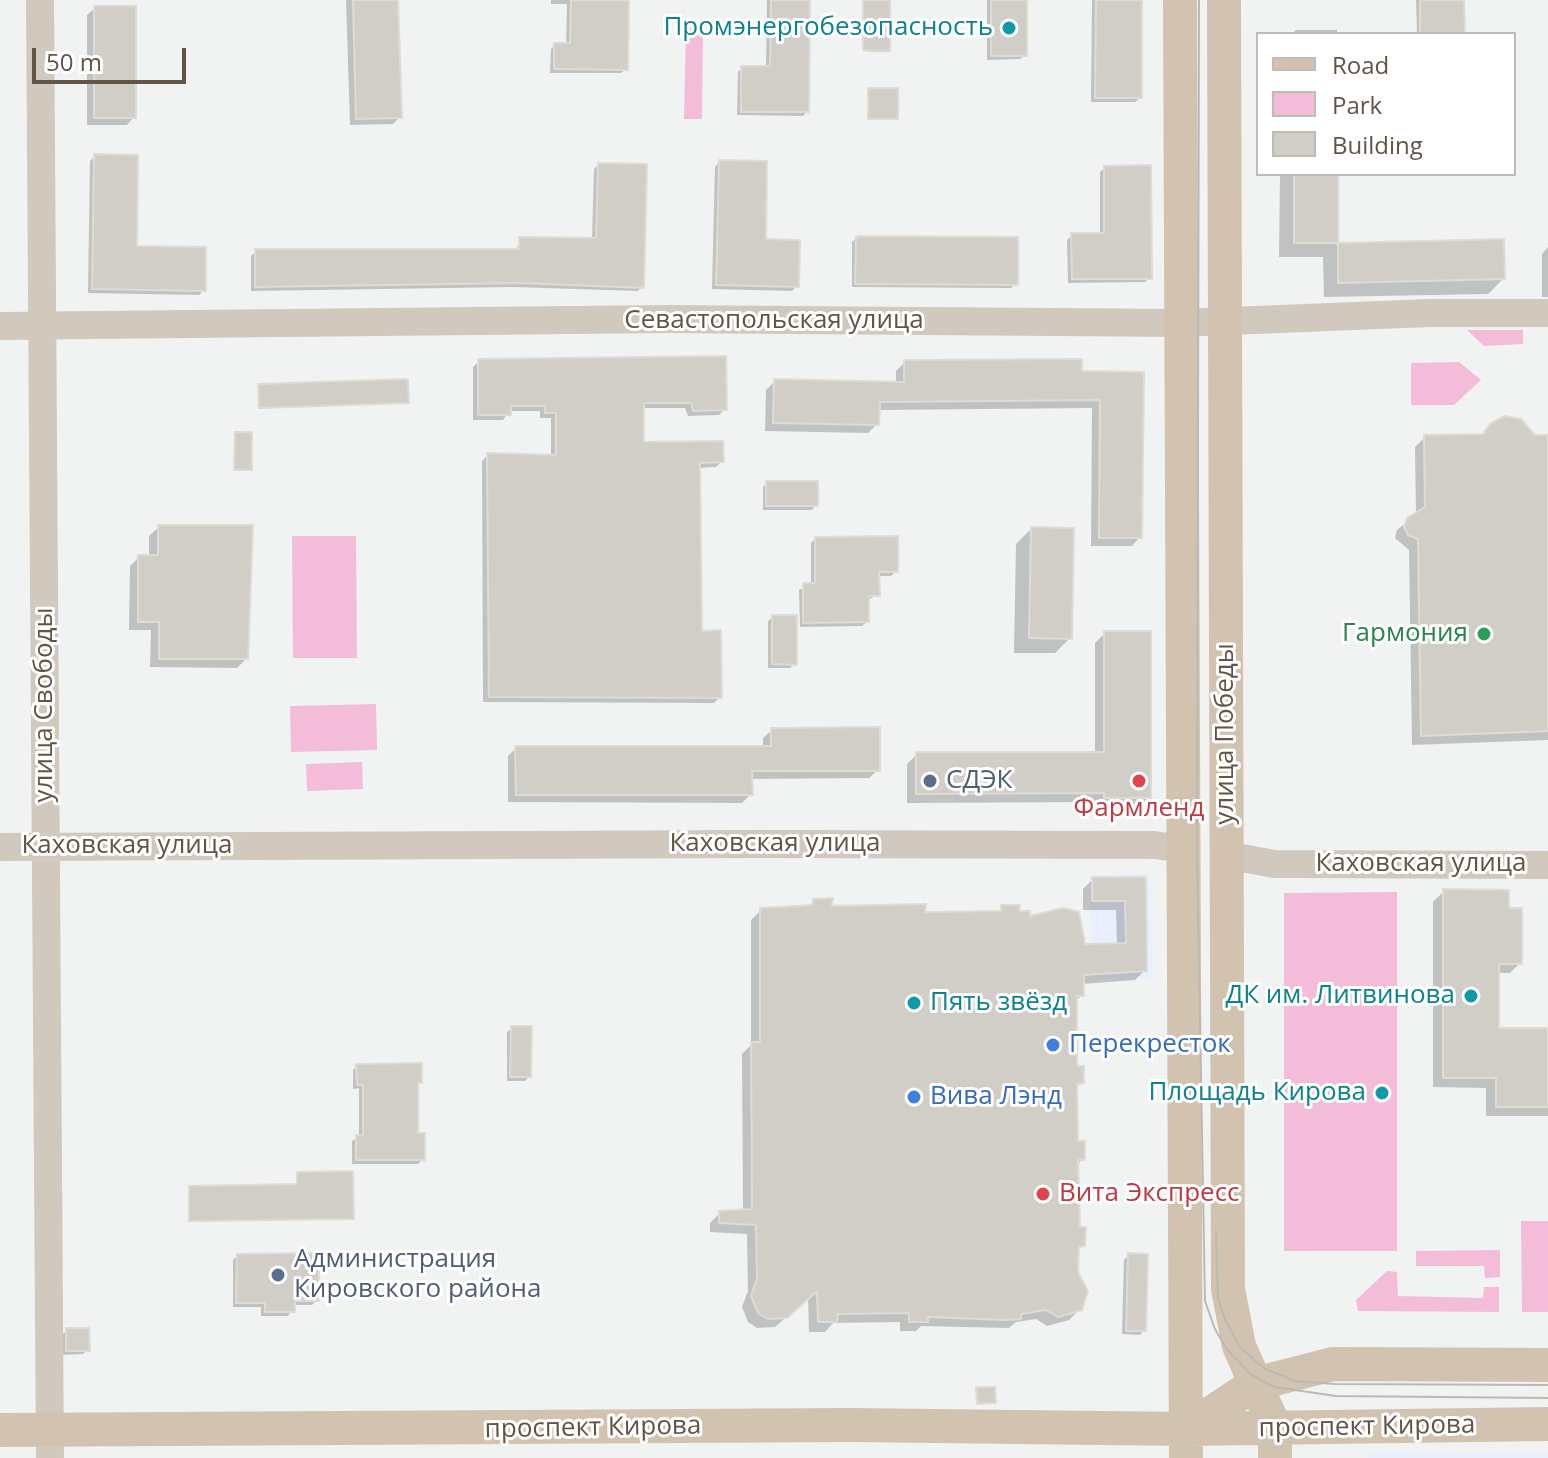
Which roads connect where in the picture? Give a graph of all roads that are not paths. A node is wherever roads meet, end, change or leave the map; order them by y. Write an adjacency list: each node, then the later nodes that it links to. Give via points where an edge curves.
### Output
1 (40, 0): 8 (street, улица Свободы)
2 (1180, 0): 6 (main road, улица Победы)
3 (1224, 0): 5 (main road, улица Победы)
4 (1548, 313): 5 (street, Севастопольская улица)
5 (1225, 322): 6 (street, Севастопольская улица); 12 (main road, улица Победы)
6 (1181, 323): 8 (street, Севастопольская улица, via 667,319); 11 (main road, улица Победы)
7 (0, 326): 8 (street, Севастопольская улица)
8 (42, 326): 9 (street, улица Свободы)
9 (45, 845): 10 (street, Каховская улица); 11 (street, Каховская улица); 19 (street, улица Свободы)
10 (0, 847)
11 (1183, 849): 12 (main road, Каховская улица); 20 (main road, улица Победы)
12 (1226, 855): 13 (street, Каховская улица, via 1274,864); 15 (main road, улица Победы, via 1228,1289 1239,1346)
13 (1548, 865)
14 (1548, 1365): 15 (main road, проспект Кирова, via 1333,1364)
15 (1255, 1384): 18 (main road, улица Победы, via 1267,1404); 20 (main road, проспект Кирова)
16 (1548, 1424): 18 (main road, проспект Кирова)
17 (0, 1430): 19 (main road, проспект Кирова)
18 (1275, 1443): 20 (main road, проспект Кирова)
19 (50, 1444): 20 (main road, проспект Кирова, via 851,1425)
20 (1186, 1444)

